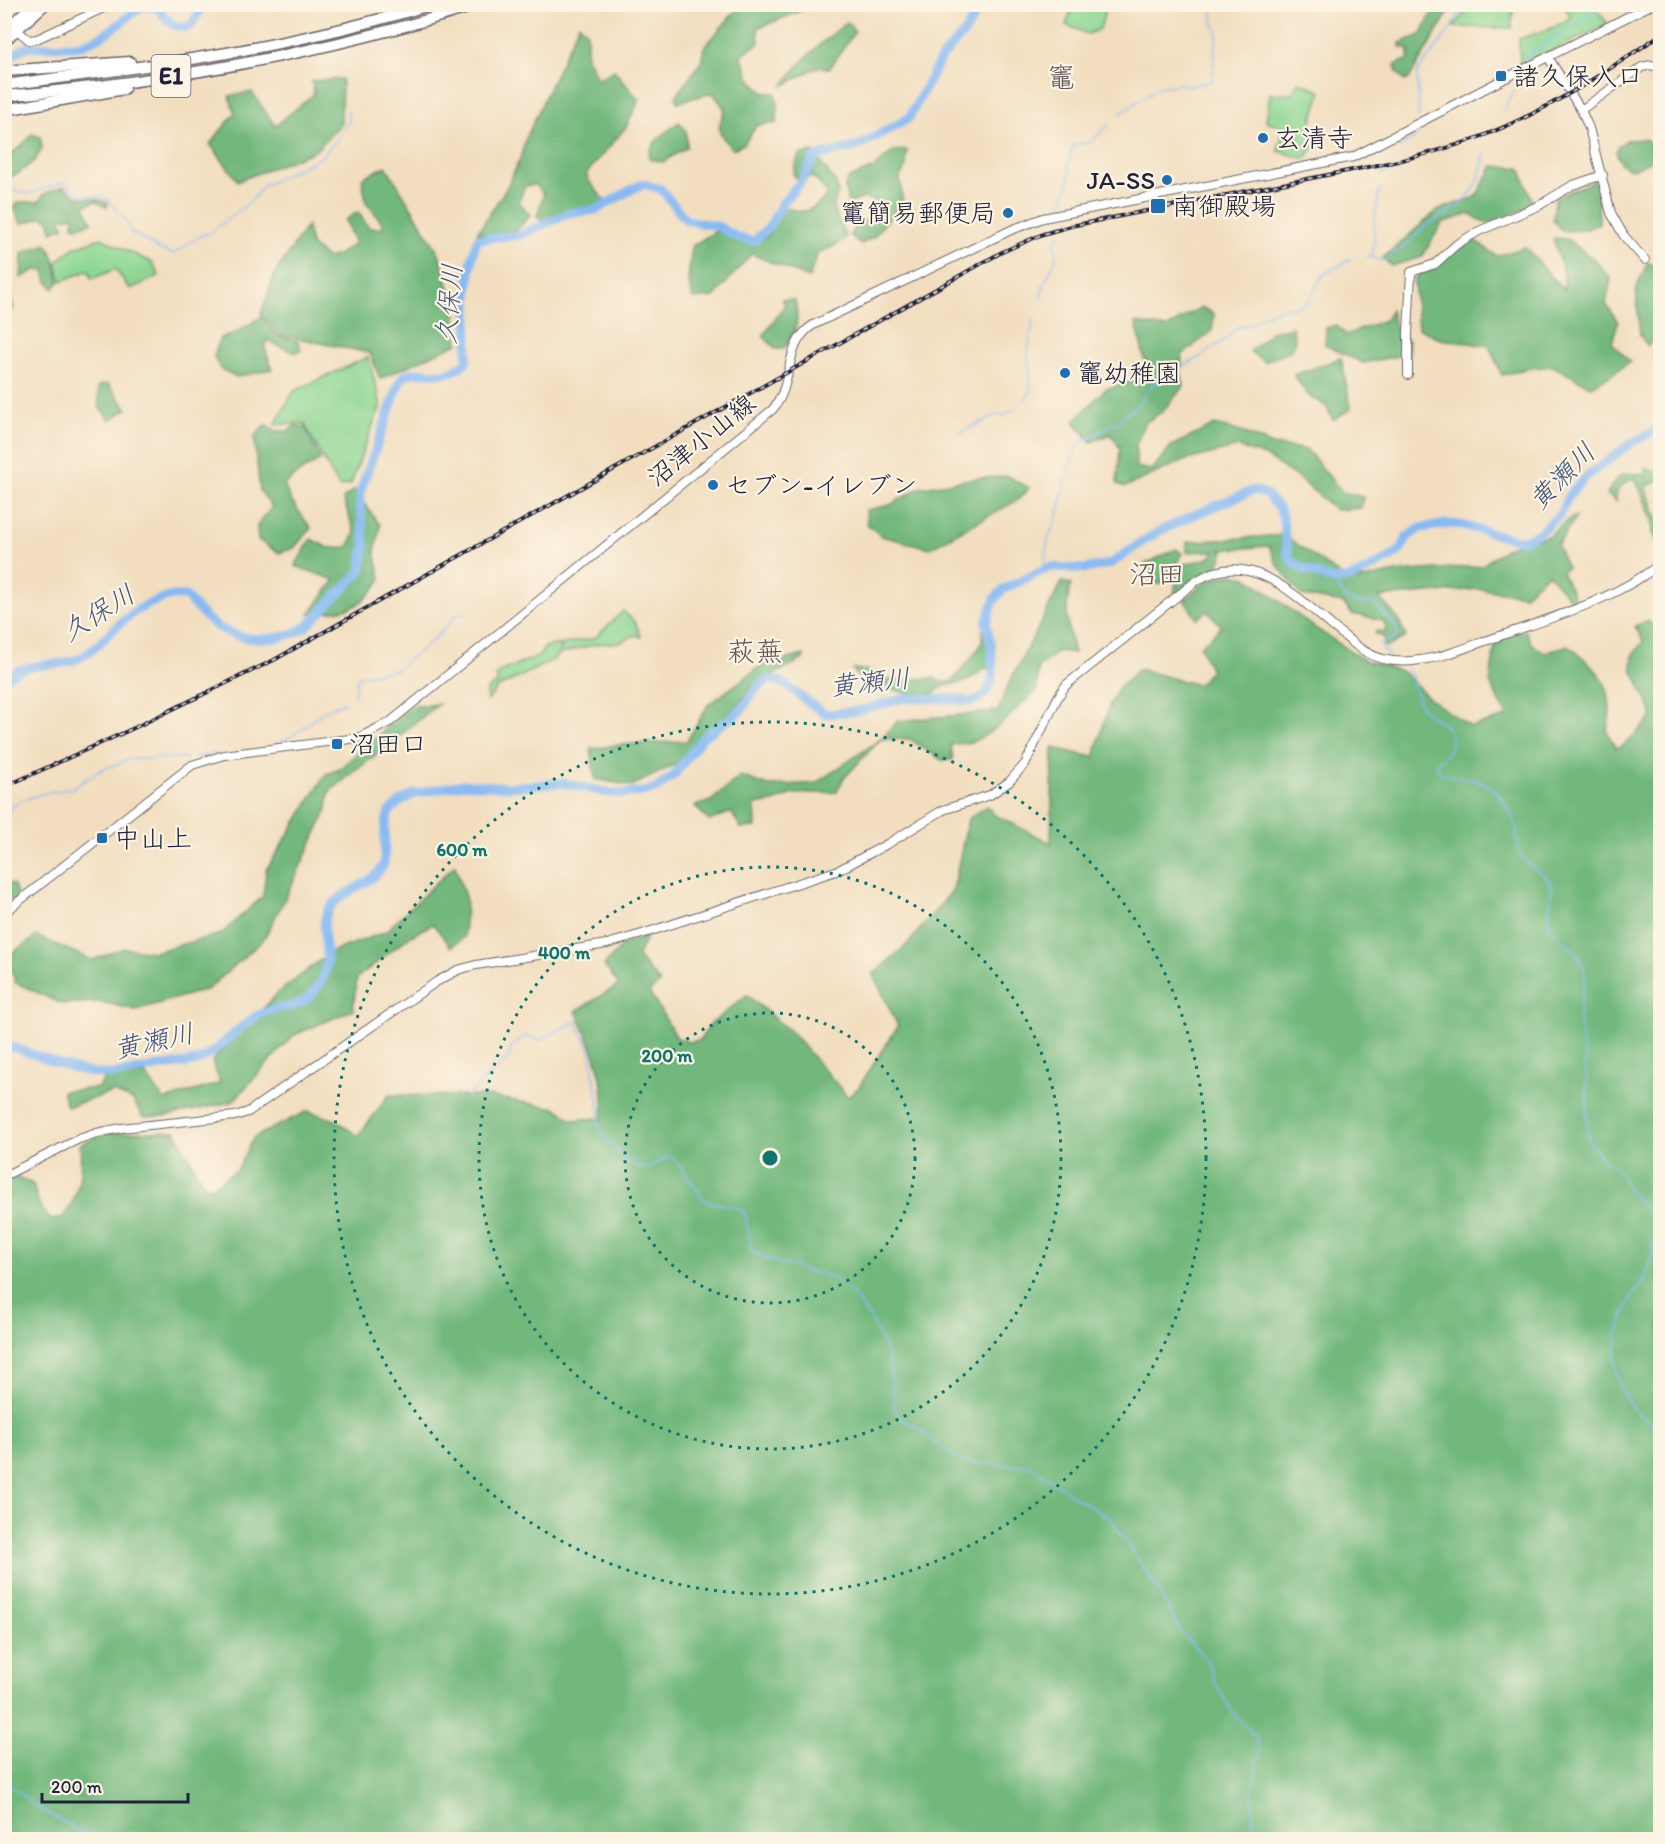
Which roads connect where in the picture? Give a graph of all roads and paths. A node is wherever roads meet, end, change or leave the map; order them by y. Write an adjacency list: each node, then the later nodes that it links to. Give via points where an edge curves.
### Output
1 (34, 4): 8 (highway)
2 (45, 4): 7 (highway)
3 (112, 4): 7 (street, via 37,39 29,40)
4 (432, 4): 9 (highway, E1)
5 (480, 4): 11 (highway, E1)
6 (1653, 4): 12 (street, 沼津小山線)
7 (17, 30): 10 (highway)
8 (4, 31)
9 (332, 32): 14 (highway, via 161,59); 15 (highway, E1, via 184,62)
10 (4, 41)
11 (336, 45): 16 (highway, E1, via 230,67); 17 (highway, via 230,72)
12 (1548, 57): 18 (street); 23 (street, 沼津小山線, via 1353,157 1043,218 813,325 796,342 784,390 771,410 390,722 358,738 224,755 192,765)
13 (1660, 67): 18 (street, via 1642,67)
14 (7, 71)
15 (4, 85)
16 (4, 96)
17 (4, 110)
18 (1581, 110): 19 (street)
19 (1603, 175): 20 (street, via 1607,202 1615,220); 21 (street, via 1572,185 1538,206 1479,231 1435,264 1411,272)
20 (1645, 260)
21 (1408, 375)
22 (1660, 564): 24 (street, via 1631,583 1568,612 1449,653 1402,661 1364,652 1266,576 1242,569 1207,574 1066,685 1025,764 990,795 943,810 857,861 802,883 607,944 458,970 248,1112 97,1132)
23 (4, 913)
24 (4, 1176)

